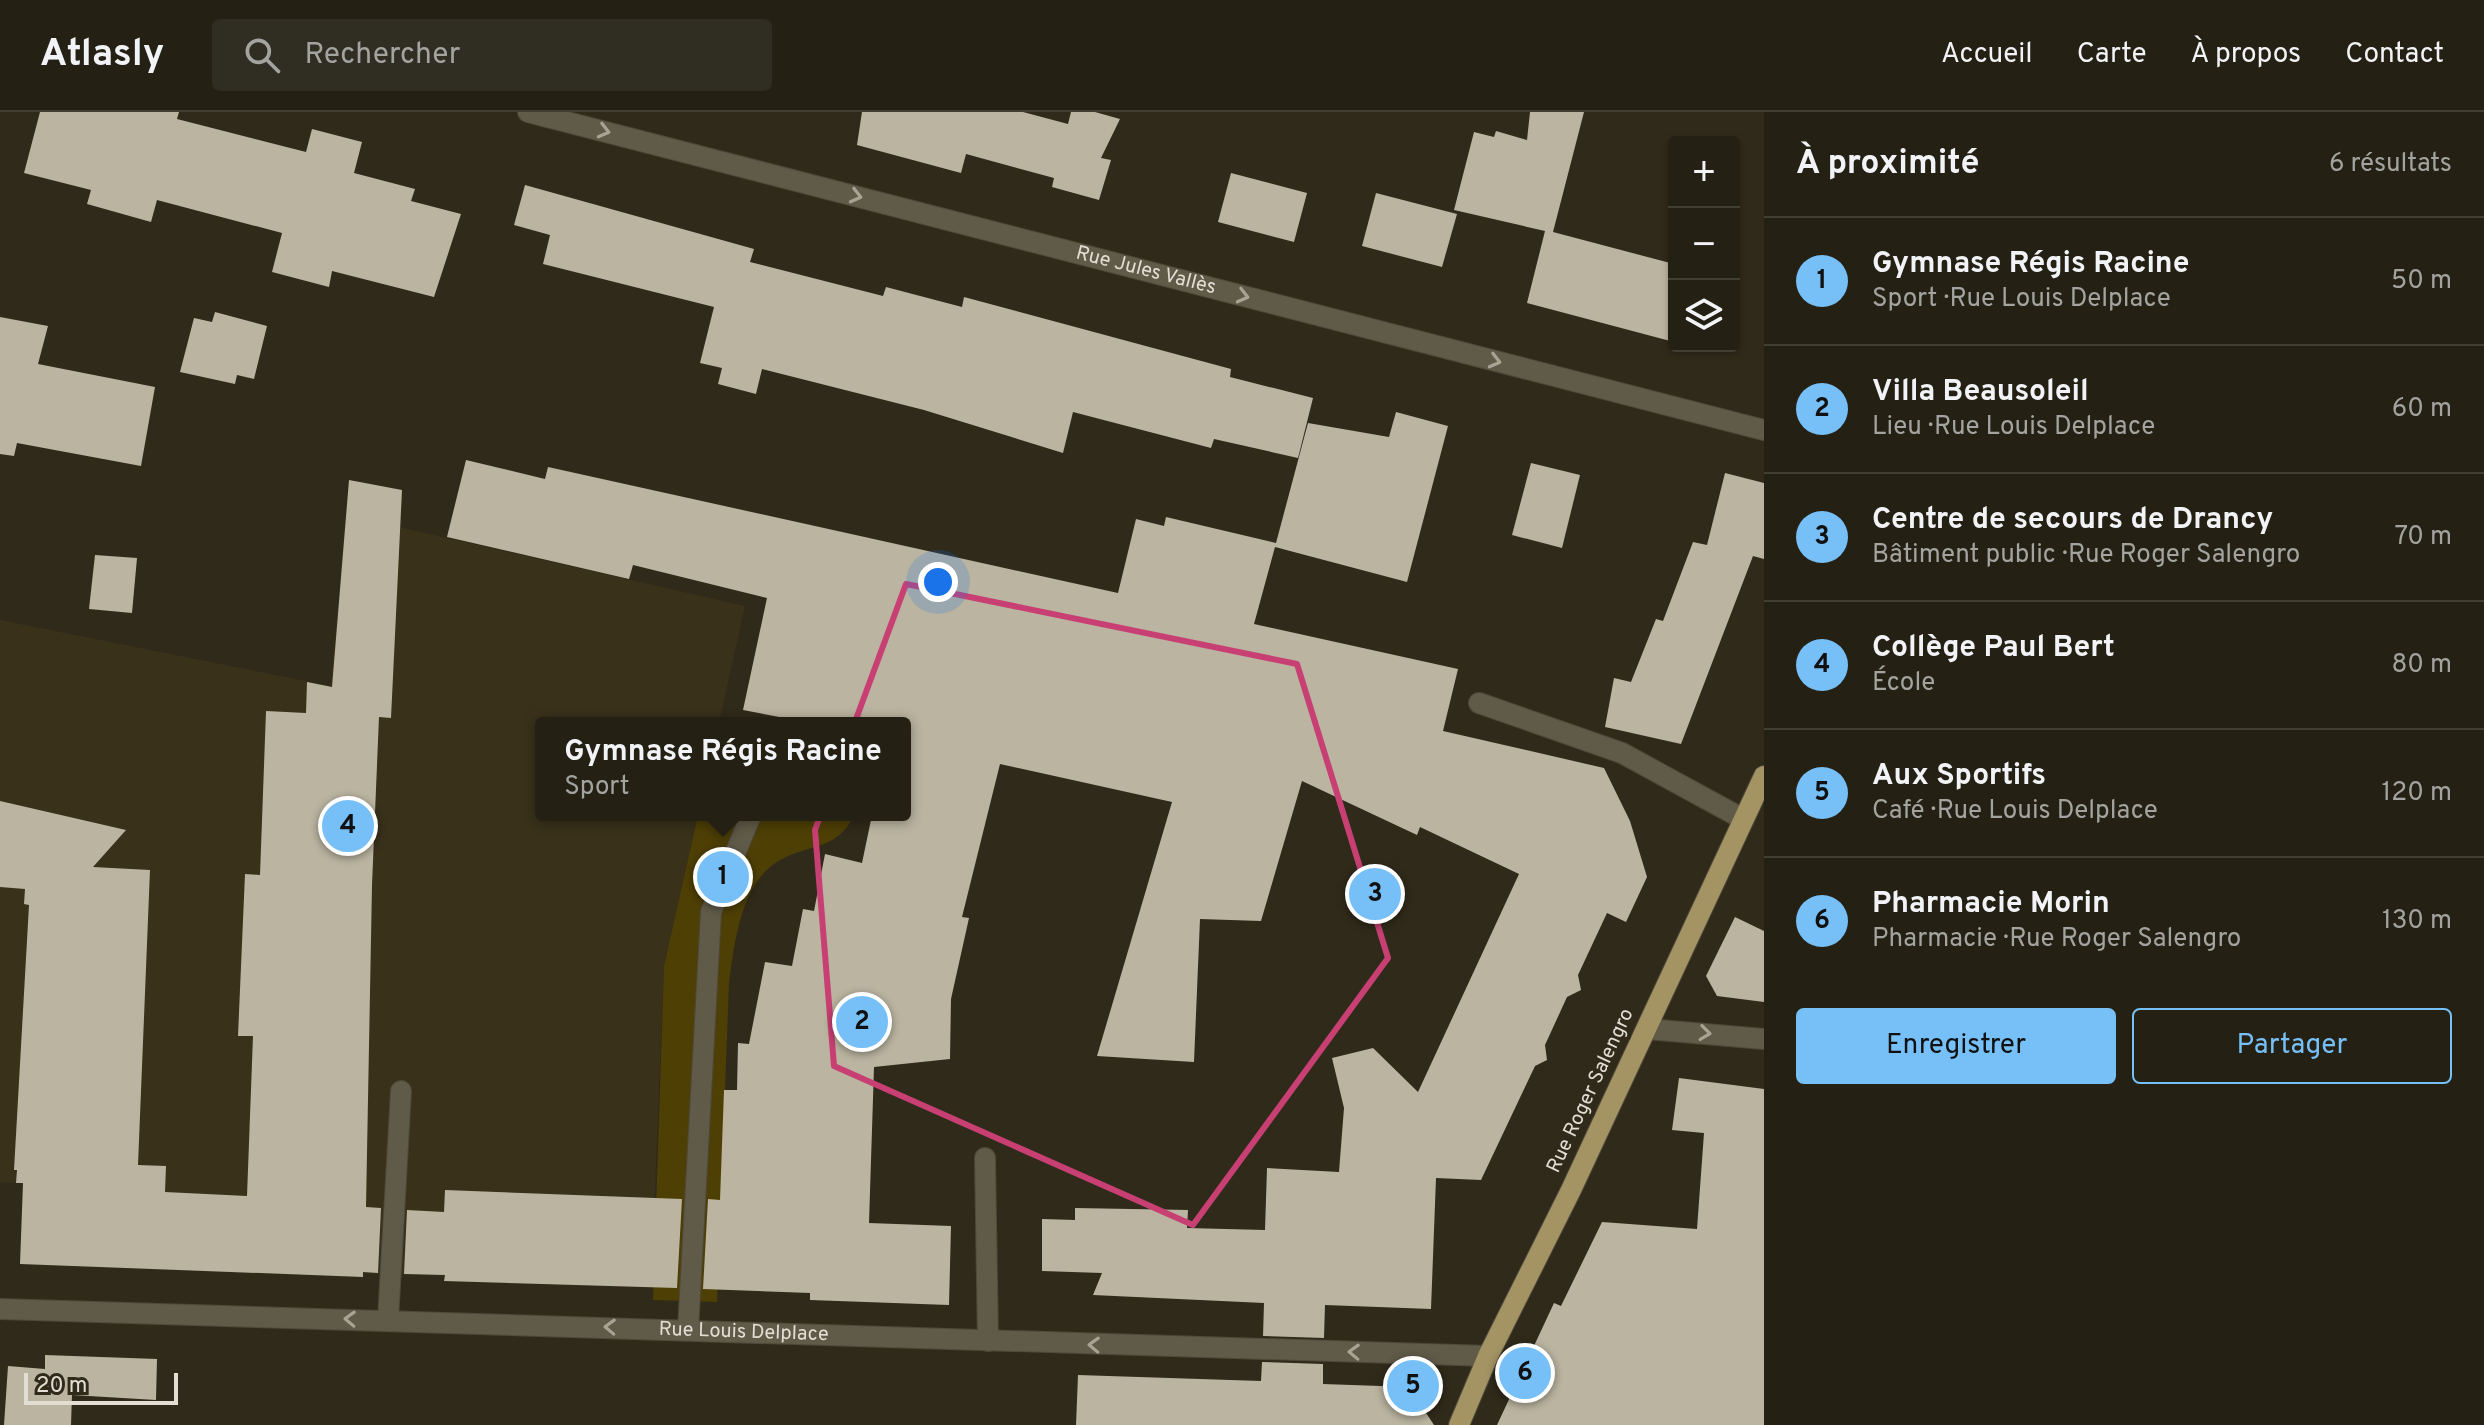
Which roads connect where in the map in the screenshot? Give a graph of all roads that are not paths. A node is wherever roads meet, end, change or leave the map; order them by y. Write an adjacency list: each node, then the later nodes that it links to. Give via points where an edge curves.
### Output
1 (528, 112): 2 (street, Rue Jules Vallès, one-way to 2)
2 (1764, 430)
3 (1479, 703): 5 (street, via 1622,753)
4 (1764, 776): 5 (main road, Rue Roger Salengro)
5 (1743, 819): 7 (main road, Rue Roger Salengro)
6 (749, 821): 13 (street, via 711,912)
7 (1647, 1029): 8 (street, one-way to 8); 15 (main road, Rue Roger Salengro)
8 (1764, 1039)
9 (401, 1091): 12 (street)
10 (985, 1158): 14 (street)
11 (0, 1309): 12 (street, Rue Louis Delplace, one-way to 11)
12 (388, 1320): 13 (street, Rue Louis Delplace, one-way to 12)
13 (688, 1330): 14 (street, Rue Louis Delplace)
14 (988, 1341): 15 (street, Rue Louis Delplace, one-way to 14)
15 (1488, 1356): 16 (main road, Rue Roger Salengro)
16 (1459, 1425)

